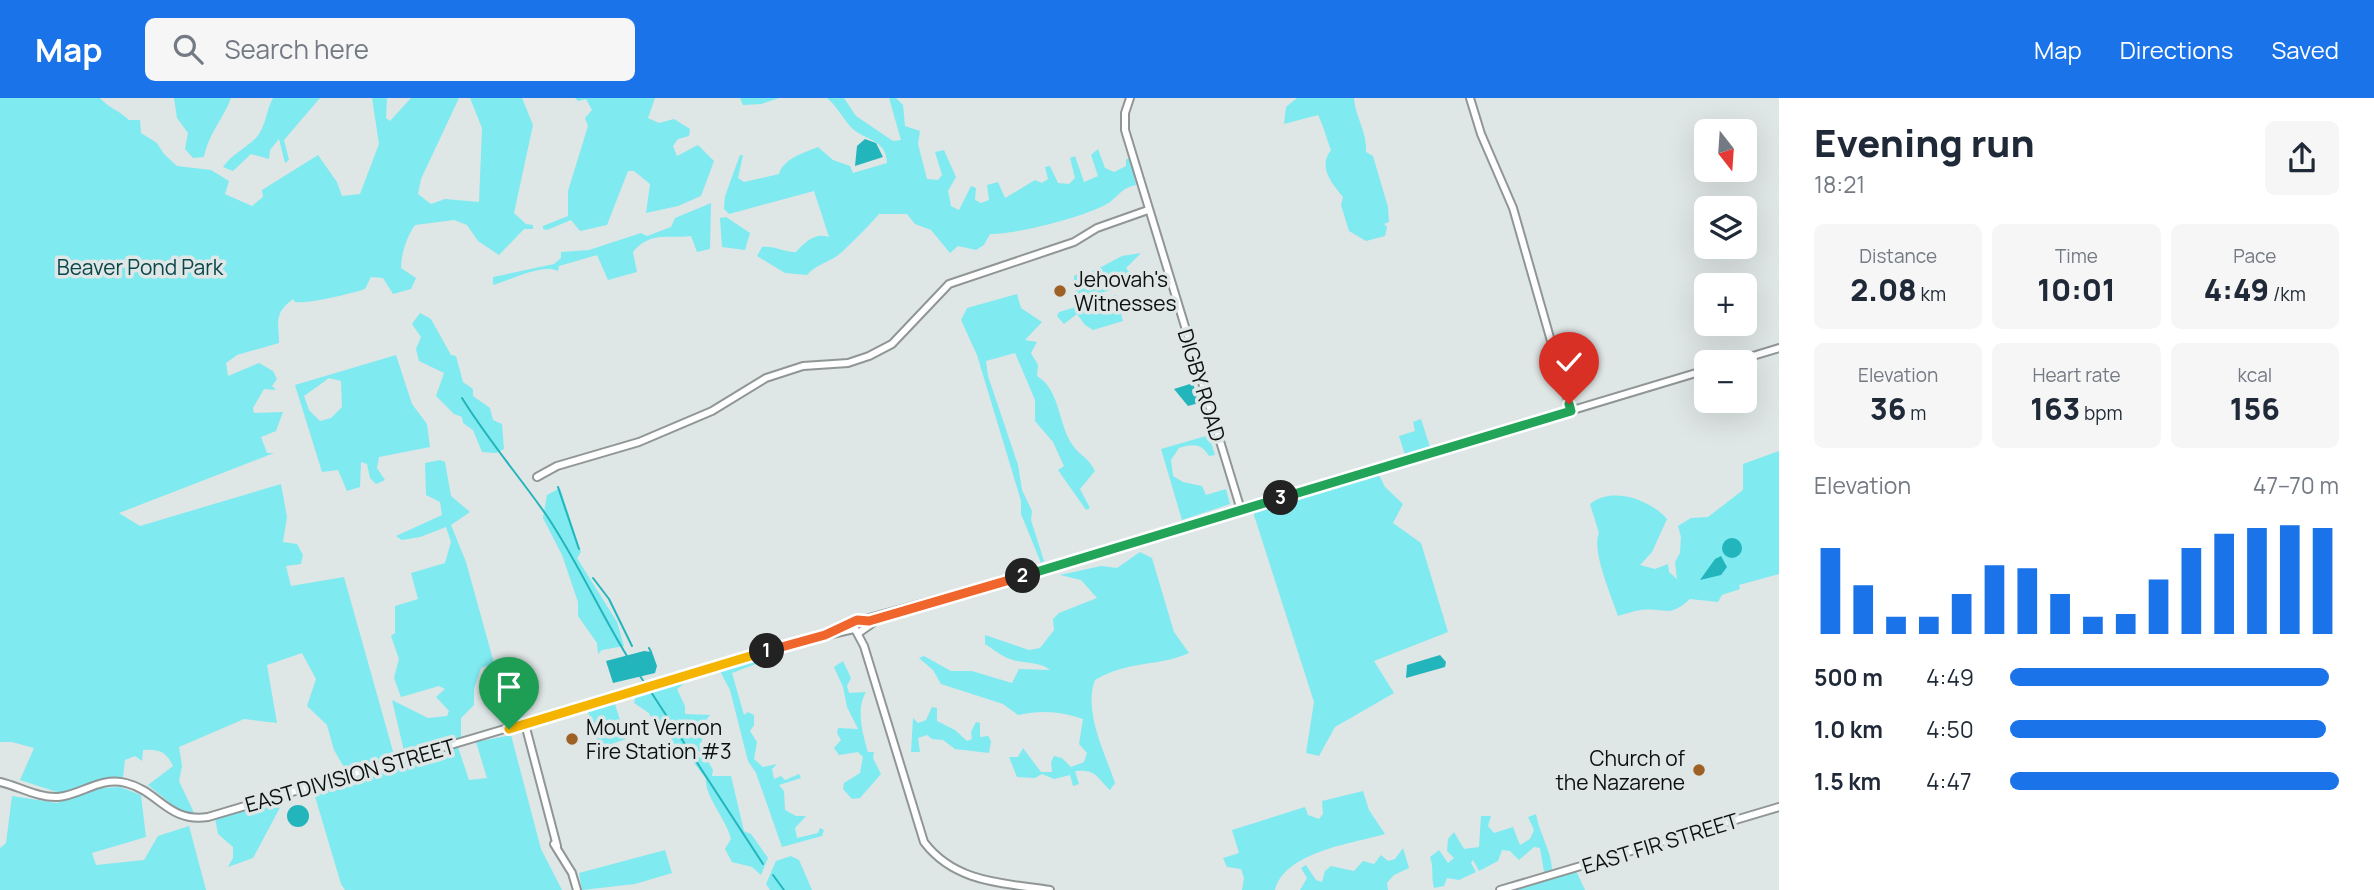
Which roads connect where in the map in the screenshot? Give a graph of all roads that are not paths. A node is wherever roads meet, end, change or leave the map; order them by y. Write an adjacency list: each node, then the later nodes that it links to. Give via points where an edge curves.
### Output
1 (1130, 98): 3 (street, DIGBY ROAD, via 1125,130)
2 (1470, 98): 7 (street, via 1513,208)
3 (1148, 210): 8 (street, via 1073,242 949,284 891,344 869,356 766,377 712,411); 9 (street, DIGBY ROAD)
4 (1779, 348): 5 (street)
5 (1757, 355)
6 (1694, 374): 7 (street)
7 (1571, 411): 9 (street)
8 (537, 477)
9 (1241, 510): 10 (street)
10 (892, 614): 11 (street); 13 (street)
11 (862, 620): 12 (street, via 857,620); 13 (street)
12 (854, 628): 13 (street); 14 (street, EAST DIVISION STREET); 18 (street, via 865,643 917,822 933,855 969,877)
13 (864, 629)
14 (525, 724): 15 (street, EAST DIVISION STREET, via 196,819 180,816 124,782 110,781 54,797); 17 (street, via 539,779 538,795)
15 (0, 782)
16 (1779, 807): 19 (street, EAST FIR STREET)
17 (576, 890)
18 (1050, 890)
19 (1500, 890)

